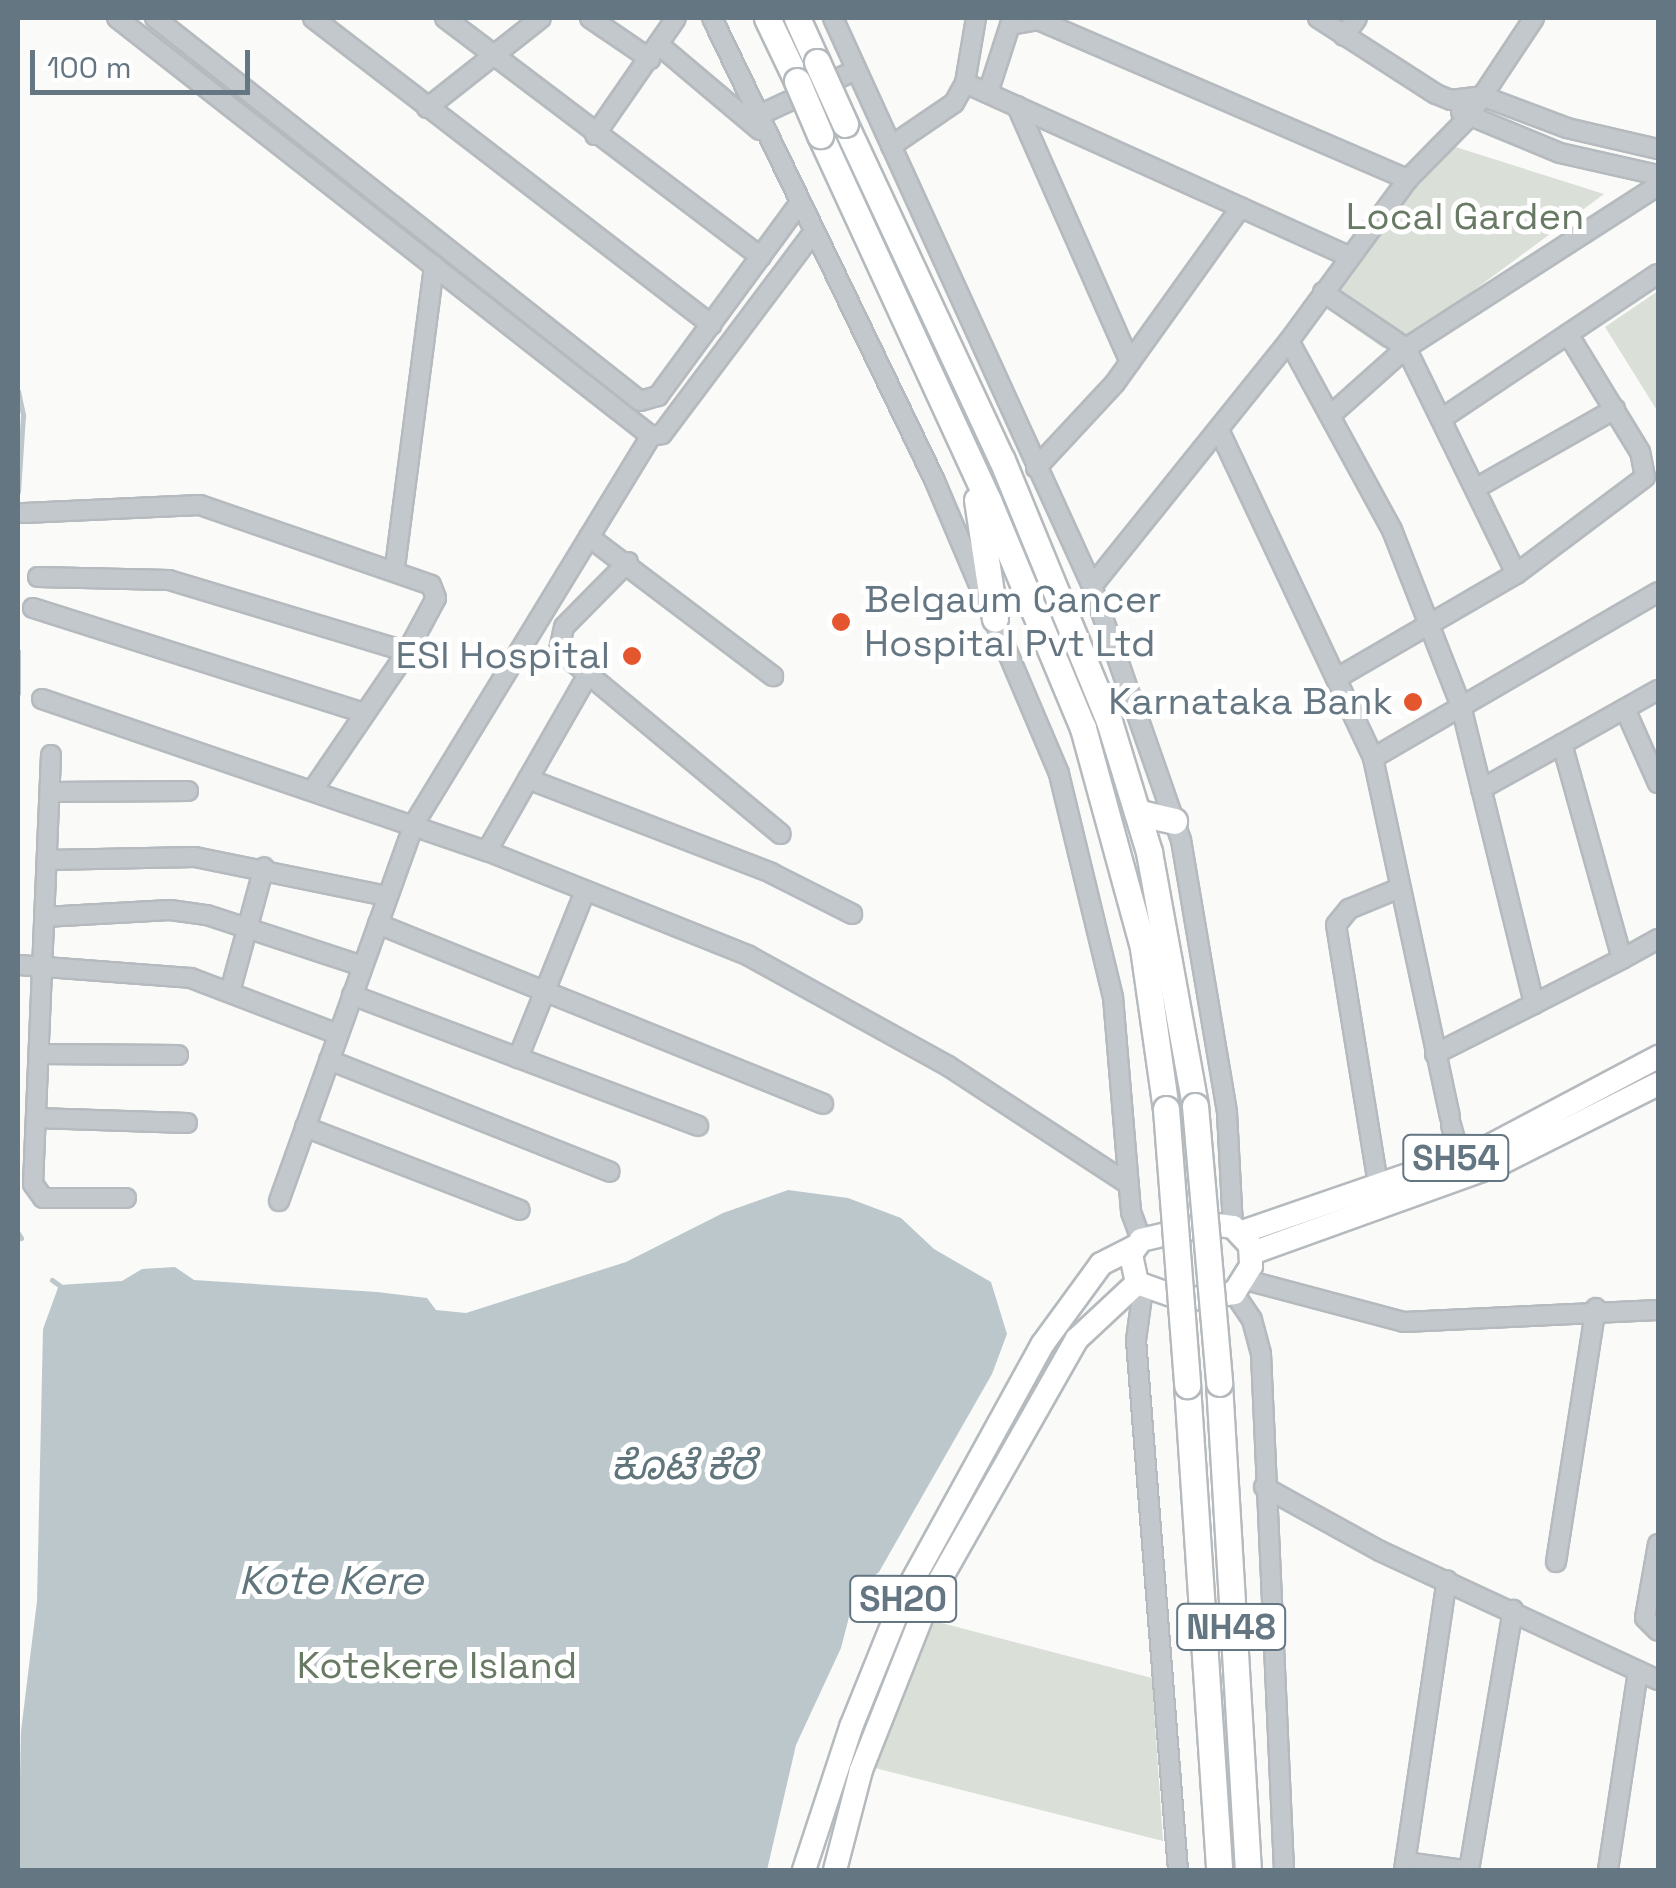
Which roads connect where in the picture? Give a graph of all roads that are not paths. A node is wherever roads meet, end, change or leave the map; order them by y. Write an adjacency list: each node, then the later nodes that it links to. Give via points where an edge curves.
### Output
1 (118, 18): 38 (street)
2 (154, 18): 41 (street, via 630,398 649,402 658,396)
3 (313, 18): 25 (street)
4 (445, 18): 18 (street)
5 (541, 18): 18 (street)
6 (590, 18): 17 (street)
7 (676, 18): 17 (street)
8 (712, 18): 27 (street)
9 (767, 18): 51 (highway, NH48, bridge)
10 (797, 18): 83 (highway, NH48, bridge, via 1068,613)
11 (833, 18): 19 (street)
12 (1318, 18): 16 (street)
13 (1358, 18): 16 (street)
14 (1534, 18): 22 (street)
15 (973, 20): 20 (street)
16 (1344, 36): 23 (street)
17 (654, 52): 27 (street); 28 (street)
18 (491, 55): 25 (street); 28 (street)
19 (856, 70): 27 (street); 29 (street)
20 (965, 83): 21 (street); 29 (street, via 944,114)
21 (988, 93): 24 (street); 31 (street, via 1010,24 1038,20)
22 (1482, 96): 23 (street); 26 (street); 30 (street, via 1567,128)
23 (1451, 100): 26 (street)
24 (1017, 106): 34 (street); 45 (street)
25 (427, 108): 41 (street)
26 (1467, 119): 31 (street); 32 (street)
27 (761, 125): 33 (street)
28 (595, 136): 37 (street)
29 (891, 146): 52 (street)
30 (1658, 149)
31 (1408, 179): 36 (street)
32 (1657, 183): 44 (street)
33 (798, 204): 35 (street); 37 (street)
34 (1242, 208): 36 (street); 45 (street)
35 (813, 233): 50 (street, via 662,434); 63 (street)
36 (1349, 256): 40 (street)
37 (761, 257): 41 (street)
38 (434, 266): 50 (street); 57 (street)
39 (1658, 274): 42 (street)
40 (1322, 292): 43 (street); 44 (street)
41 (712, 325)
42 (1568, 334): 46 (street); 48 (street)
43 (1289, 341): 47 (street); 49 (street)
44 (1406, 348): 47 (street); 48 (street)
45 (1130, 362): 52 (street)
46 (1615, 409): 53 (street); 58 (street, via 1646,464 1645,477)
47 (1333, 413): 64 (street)
48 (1444, 417): 53 (street)
49 (1219, 430): 60 (street); 68 (street)
50 (650, 436): 55 (street)
51 (972, 468): 63 (highway); 145 (highway, NH48, bridge, via 1104,791 1143,948 1166,1109)
52 (1036, 468): 60 (street)
53 (1476, 488): 58 (street)
54 (24, 513): 57 (street, via 200,505)
55 (589, 537): 56 (street); 85 (street)
56 (628, 562): 66 (street); 67 (street, via 557,638)
57 (395, 568): 65 (street, via 431,585 436,598)
58 (1516, 574): 64 (street)
59 (38, 577): 65 (street, via 180,583)
60 (1092, 586): 84 (street)
61 (1658, 592): 71 (street)
62 (33, 608): 73 (street)
63 (995, 619): 122 (street, via 1059,774 1101,932 1113,997)
64 (1429, 623): 68 (street); 71 (street)
65 (407, 652): 73 (street)
66 (773, 676)
67 (586, 678): 77 (street); 86 (street)
68 (1337, 678): 76 (street)
69 (1658, 690): 72 (street)
70 (42, 699): 80 (street)
71 (1461, 706): 76 (street); 79 (street)
72 (1625, 708): 74 (street); 78 (street)
73 (361, 712): 80 (street)
74 (1562, 744): 79 (street); 98 (street)
75 (51, 755): 82 (street)
76 (1373, 758): 90 (street)
77 (528, 779): 87 (street); 93 (street, via 771,874)
78 (1658, 783)
79 (1481, 789): 105 (street)
80 (314, 790): 85 (street)
81 (188, 791): 82 (street)
82 (50, 792): 88 (street)
83 (1140, 813): 84 (highway); 146 (highway, NH48, bridge, via 1195,1106)
84 (1174, 821): 127 (street, via 1227,1113)
85 (414, 824): 87 (street); 92 (street)
86 (781, 834)
87 (487, 851): 91 (street)
88 (47, 860): 89 (street, via 182,856); 94 (street)
89 (264, 866): 92 (street); 96 (street)
90 (1400, 888): 108 (street); 123 (street, via 1350,909 1336,925)
91 (586, 891): 103 (street); 122 (street, via 823,993)
92 (387, 896): 95 (street)
93 (852, 914)
94 (44, 918): 96 (street, via 170,910); 101 (street)
95 (378, 924): 100 (street); 103 (street)
96 (247, 930): 100 (street); 102 (street)
97 (1658, 940): 98 (street)
98 (1622, 960): 105 (street)
99 (18, 965): 101 (street)
100 (362, 966): 104 (street)
101 (42, 968): 102 (street, via 192,978); 107 (street)
102 (230, 988): 106 (street)
103 (546, 992): 111 (street); 114 (street)
104 (352, 995): 106 (street); 111 (street)
105 (1534, 1004): 108 (street)
106 (338, 1034): 112 (street)
107 (39, 1054): 109 (street); 116 (street)
108 (1435, 1054): 120 (street)
109 (178, 1055)
110 (1658, 1056): 115 (main road, SH54)
111 (518, 1058): 118 (street)
112 (329, 1060): 119 (street); 121 (street)
113 (1658, 1084): 115 (main road, SH54)
114 (823, 1104)
115 (1585, 1110): 120 (main road, SH54)
116 (36, 1118): 117 (street); 124 (street, via 36,1194)
117 (186, 1124)
118 (698, 1126)
119 (305, 1127): 125 (street); 126 (street)
120 (1463, 1167): 123 (main road, SH54); 127 (main road, SH54)
121 (610, 1172)
122 (1128, 1184): 128 (street)
123 (1378, 1184): 127 (main road, SH54)
124 (126, 1198)
125 (278, 1201)
126 (520, 1210)
127 (1242, 1237): 128 (main road, via 1184,1227); 130 (main road)
128 (1138, 1243): 129 (main road); 142 (main road, SH20, via 1101,1264 1042,1345 903,1598 850,1728)
129 (1140, 1286): 130 (main road, via 1196,1300); 143 (main road, SH20, via 1068,1352 928,1601 861,1770); 144 (street, via 1136,1340)
130 (1240, 1287): 131 (street, via 1386,1320); 133 (street, via 1258,1334)
131 (1596, 1308): 132 (street); 135 (street)
132 (1658, 1310)
133 (1264, 1488): 136 (street); 147 (street)
134 (1658, 1544): 138 (street, via 1645,1618)
135 (1556, 1562)
136 (1447, 1580): 137 (street); 141 (street)
137 (1512, 1610): 139 (street); 148 (street)
138 (1658, 1631)
139 (1638, 1670): 140 (street); 149 (street)
140 (1658, 1680)
141 (1404, 1866): 148 (street)
142 (804, 1870)
143 (834, 1870)
144 (1178, 1870)
145 (1218, 1870)
146 (1248, 1870)
147 (1284, 1870)
148 (1467, 1870)
149 (1608, 1870)

